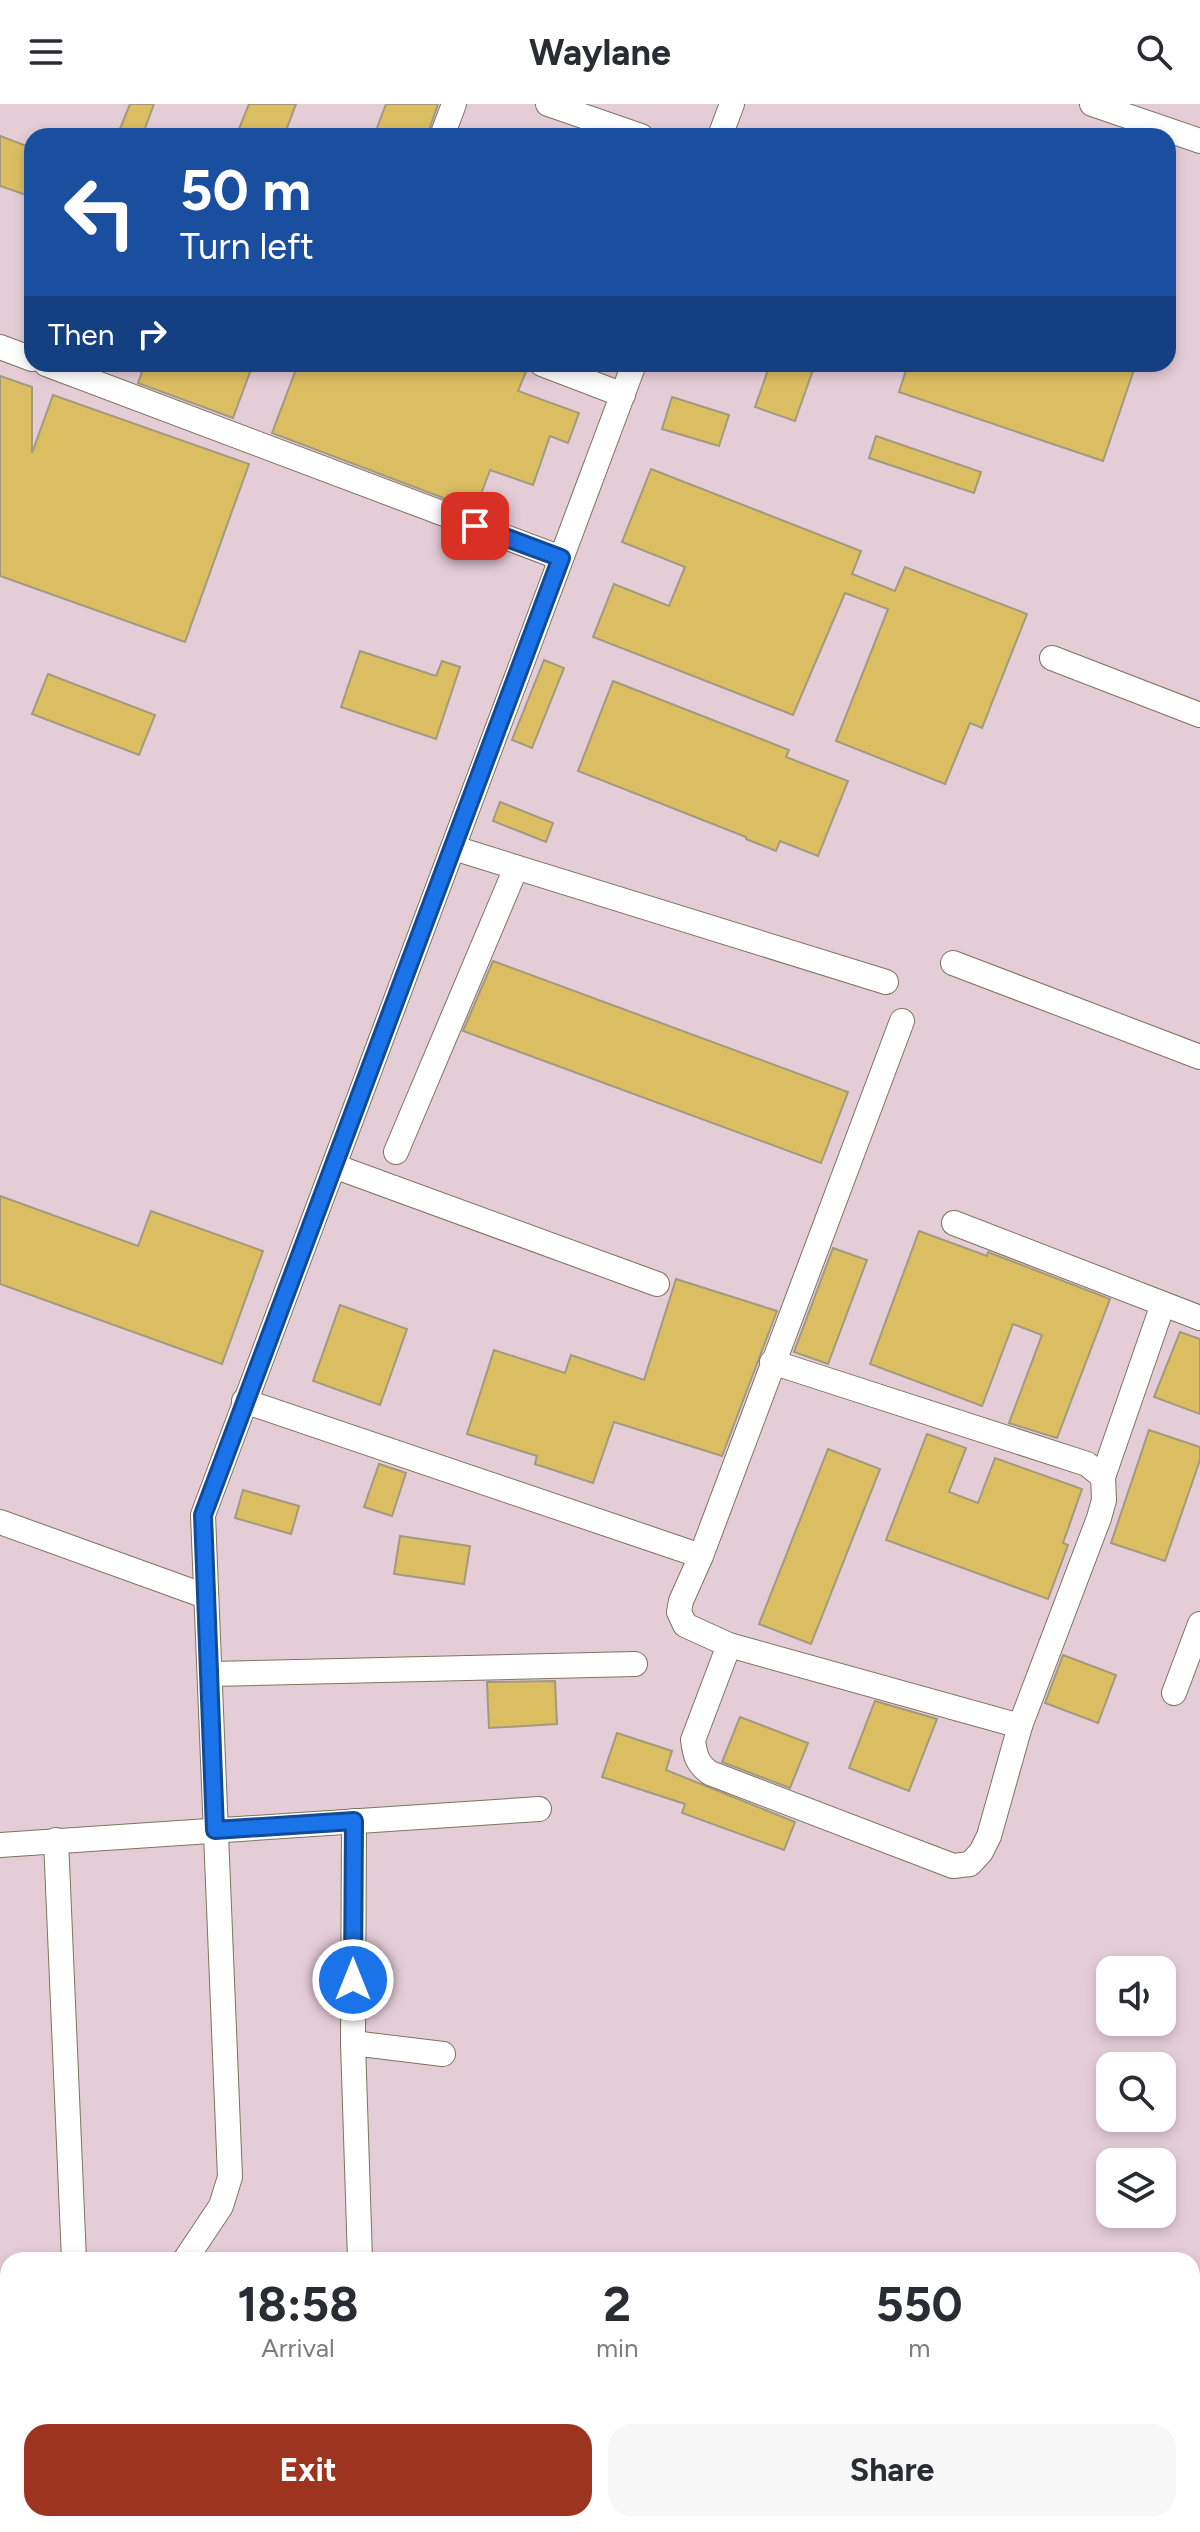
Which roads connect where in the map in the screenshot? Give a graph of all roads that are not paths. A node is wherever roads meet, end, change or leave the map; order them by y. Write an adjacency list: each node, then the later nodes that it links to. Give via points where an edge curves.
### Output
1 (454, 104): 5 (street)
2 (548, 104): 6 (street)
3 (732, 104): 7 (street)
4 (1092, 104): 8 (street)
5 (445, 128)
6 (618, 128)
7 (723, 128)
8 (1162, 128)
9 (1176, 133): 10 (street)
10 (1200, 141)
11 (0, 347): 12 (street)
12 (24, 356)
13 (67, 372): 17 (street)
14 (563, 372): 16 (street)
15 (631, 372): 16 (street)
16 (623, 395): 17 (street)
17 (561, 558): 20 (street)
18 (1052, 658): 19 (street)
19 (1200, 715)
20 (454, 848): 21 (street); 27 (street)
21 (516, 868): 23 (street); 26 (street)
22 (953, 963): 25 (street)
23 (886, 982)
24 (902, 1021): 32 (street)
25 (1200, 1057)
26 (396, 1152)
27 (334, 1166): 29 (street); 33 (street)
28 (954, 1223): 30 (street)
29 (657, 1284)
30 (1163, 1304): 31 (street); 34 (street)
31 (1200, 1318)
32 (772, 1362): 34 (street, via 1087,1464); 36 (street)
33 (244, 1401): 36 (street); 37 (street, via 203,1515)
34 (1103, 1477): 43 (street, via 1099,1518)
35 (0, 1522): 37 (street)
36 (701, 1556): 39 (street, via 679,1612 685,1625)
37 (205, 1596): 41 (street)
38 (1200, 1624): 42 (street)
39 (729, 1645): 43 (street); 43 (street, via 693,1740 700,1766 953,1866 970,1864 989,1836)
40 (635, 1664): 41 (street)
41 (210, 1674): 46 (street)
42 (1174, 1693)
43 (1020, 1726)
44 (539, 1809): 45 (street)
45 (354, 1821): 46 (street); 49 (street)
46 (215, 1830): 47 (street); 52 (street, via 230,2177 221,2206)
47 (56, 1840): 48 (street); 51 (street)
48 (0, 1845)
49 (353, 2043): 50 (street); 53 (street)
50 (443, 2054)
51 (74, 2252)
52 (190, 2252)
53 (360, 2252)

